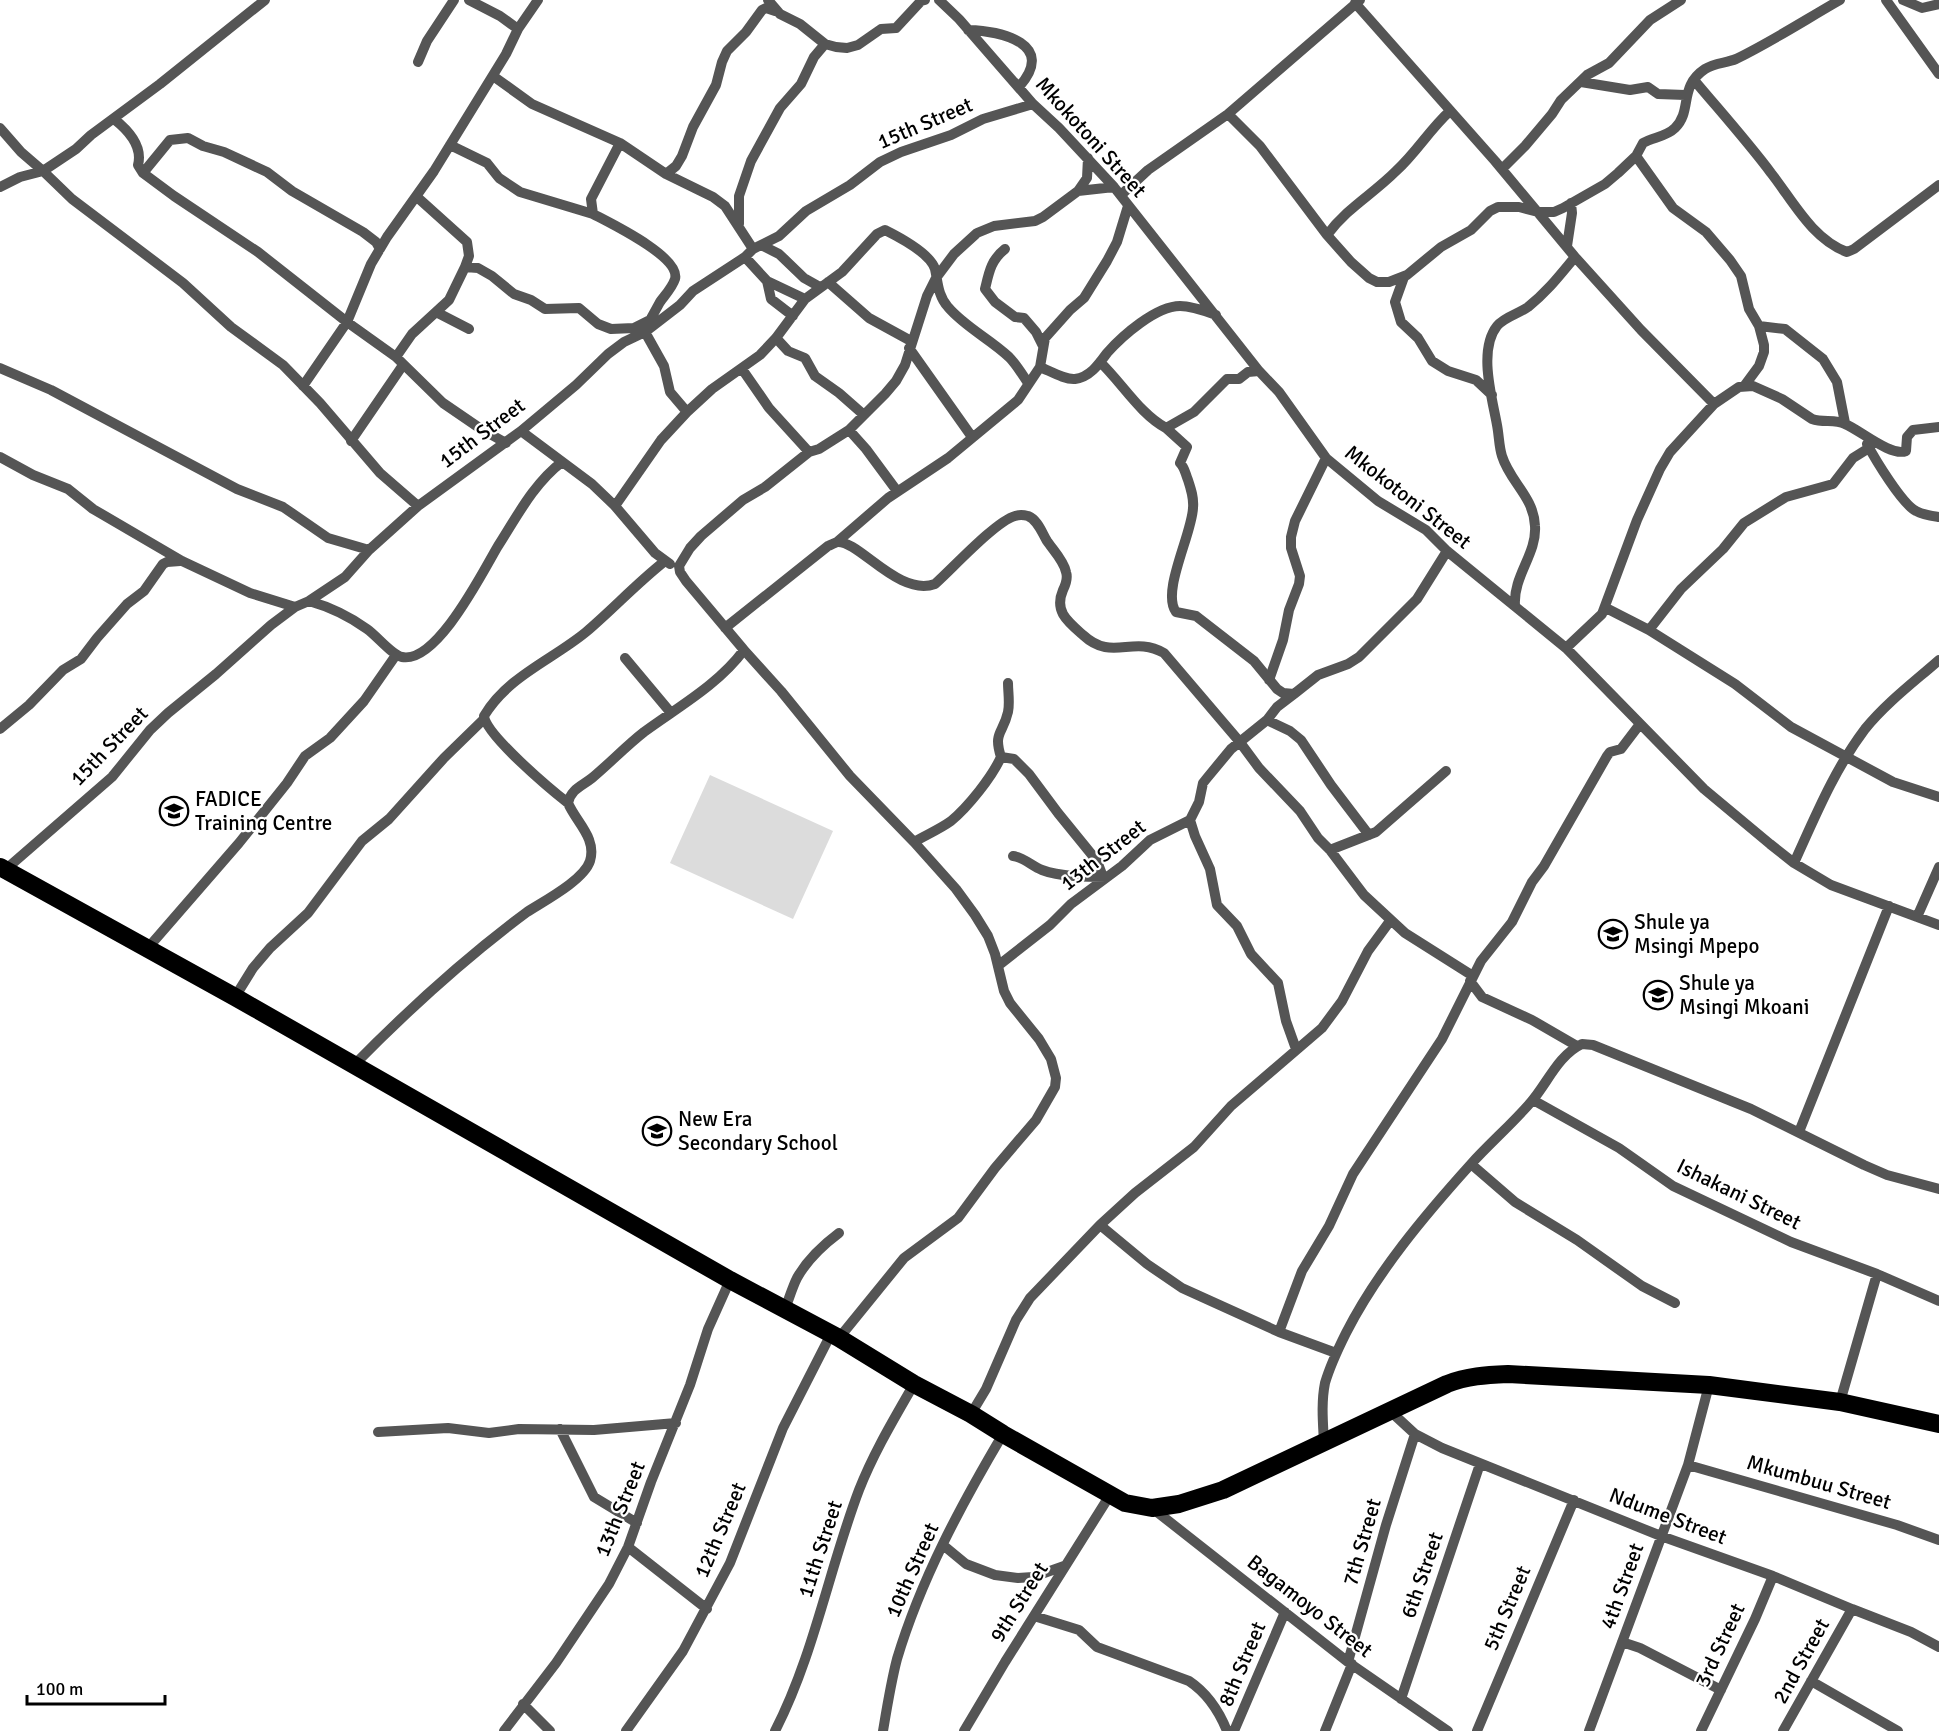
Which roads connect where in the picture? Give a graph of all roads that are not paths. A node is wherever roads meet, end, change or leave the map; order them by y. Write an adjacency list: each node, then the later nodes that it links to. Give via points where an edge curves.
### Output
1 (265, 0): 28 (street)
2 (454, 0): 18 (street)
3 (469, 0): 15 (street)
4 (538, 0): 15 (street)
5 (768, 0): 14 (street)
6 (925, 0): 17 (street, via 896,28 881,29 858,45 847,48)
7 (937, 0): 16 (street, Mkokotoni Street)
8 (1681, 0): 22 (street, via 1650,20 1609,63)
9 (1840, 0): 21 (street, via 1735,59 1707,67)
10 (1886, 0): 19 (street)
11 (1903, 0): 13 (street, via 1922,8)
12 (1358, 2): 26 (street); 27 (street)
13 (1939, 4)
14 (776, 11): 17 (street); 37 (street, via 762,10 727,51 716,85 682,156)
15 (518, 29): 20 (street)
16 (968, 30): 23 (street, Mkokotoni Street); 23 (street, via 992,31 1022,43 1032,63)
17 (825, 44): 47 (street, via 801,84 780,108 751,161 739,195)
18 (418, 62)
19 (1939, 74)
20 (493, 76): 30 (street, via 532,104); 31 (street)
21 (1694, 80): 24 (street); 38 (street, via 1811,226 1837,248 1847,252 1854,249)
22 (1581, 82): 24 (street, via 1630,90 1648,87 1658,94); 34 (street, via 1560,100)
23 (1019, 87): 25 (street, Mkokotoni Street)
24 (1685, 95): 32 (street, via 1682,120 1667,135 1643,143)
25 (1034, 104): 33 (street, Mkokotoni Street); 50 (street, 15th Street, via 983,119 880,162 806,211 779,236)
26 (1450, 111): 34 (street); 48 (street, via 1397,171 1344,213)
27 (1228, 114): 41 (street); 48 (street, via 1260,146)
28 (114, 118): 35 (street); 36 (street, via 126,128 139,149 138,165)
29 (0, 128): 35 (street)
30 (620, 143): 37 (street); 46 (street, via 591,199)
31 (450, 145): 42 (street); 46 (street, via 487,163 499,178 520,192)
32 (1636, 156): 43 (street, via 1605,184); 66 (street, via 1673,208 1706,232 1730,260 1741,276 1749,309)
33 (1088, 158): 40 (street, via 1087,178); 41 (street, Mkokotoni Street)
34 (1502, 169): 45 (street)
35 (43, 171): 39 (street); 80 (street, via 72,199 283,365)
36 (143, 172): 51 (street, via 170,140 188,138 267,172 282,185 363,232); 65 (street, via 258,252)
37 (666, 174): 47 (street, via 713,197)
38 (1939, 185)
39 (0, 187)
40 (1078, 191): 41 (street); 57 (street, via 1035,221 994,226 977,233)
41 (1118, 191): 44 (street, Mkokotoni Street)
42 (417, 197): 51 (street); 55 (street, via 467,242 469,256)
43 (1572, 203): 45 (street, via 1554,212); 49 (street)
44 (1128, 206): 62 (street, Mkokotoni Street); 71 (street, via 1107,261 1084,298 1050,333)
45 (1538, 212): 49 (street); 56 (street, via 1498,207)
46 (593, 214): 64 (street, via 672,265 674,279)
47 (739, 224): 50 (street, via 744,236)
48 (1327, 235): 56 (street, via 1369,278 1389,282)
49 (1567, 246): 54 (street)
50 (757, 247): 53 (street, 15th Street); 59 (street, via 779,254 804,278)
51 (381, 249): 65 (street)
52 (1005, 249): 71 (street, via 991,264 985,289 995,302 1024,318)
53 (745, 257): 58 (street); 68 (street, 15th Street, via 693,291)
54 (1575, 257): 81 (street, via 1538,299 1497,327 1488,357); 82 (street)
55 (465, 267): 61 (street, via 449,300); 64 (street, via 478,268 514,294 545,309 579,308 611,329 634,328)
56 (1404, 277): 81 (street, via 1395,302 1406,329 1418,338 1432,361 1476,380)
57 (936, 278): 59 (street, via 934,267 919,250 885,230); 70 (street); 78 (street, via 948,307 1009,357)
58 (767, 281): 60 (street); 63 (street, via 771,299)
59 (824, 284): 60 (street); 70 (street)
60 (805, 299): 63 (street)
61 (436, 312): 67 (street); 72 (street, via 412,334)
62 (1216, 315): 73 (street, via 1180,306 1161,310 1124,336); 77 (street, Mkokotoni Street)
63 (793, 316): 69 (street)
64 (650, 320): 68 (street)
65 (347, 322): 72 (street); 80 (street)
66 (1760, 326): 79 (street, via 1764,352); 85 (street, via 1785,329 1823,359 1838,382)
67 (469, 329)
68 (645, 332): 83 (street, via 664,366 670,392); 89 (street, 15th Street, via 608,354)
69 (776, 338): 76 (street); 84 (street, via 788,351 806,358 815,376)
70 (910, 345): 84 (street, via 896,381); 91 (street)
71 (1043, 346): 74 (street)
72 (399, 361): 92 (street); 93 (street, via 443,403)
73 (1101, 362): 74 (street, via 1075,379); 87 (street, via 1131,398)
74 (1040, 367): 78 (street)
75 (0, 368): 104 (street, via 36,382 207,474 283,507 328,538)
76 (742, 369): 83 (street); 95 (street, via 769,408)
77 (1259, 371): 87 (street, via 1227,379 1194,412); 97 (street, Mkokotoni Street, via 1279,392)
78 (1028, 383): 91 (street, via 1018,400)
79 (1745, 385): 82 (street); 85 (street, via 1768,392 1812,419)
80 (303, 386): 92 (street)
81 (1492, 395): 110 (street, via 1501,455 1530,502 1535,525 1531,552 1515,591)
82 (1714, 404): 112 (street, via 1670,452 1660,470 1637,520)
83 (687, 412): 101 (street, via 661,440)
84 (864, 415): 88 (street)
85 (1845, 423): 90 (street)
86 (1939, 427): 90 (street, via 1913,430 1902,453)
87 (1166, 428): 120 (street, via 1187,447 1180,462 1193,500 1172,606 1176,612 1196,616 1254,661)
88 (849, 430): 95 (street); 99 (street)
89 (522, 431): 93 (street, 15th Street); 98 (street)
90 (1861, 433): 94 (street)
91 (972, 437): 99 (street, via 948,458)
92 (351, 441): 100 (street)
93 (506, 443): 100 (street, 15th Street)
94 (1869, 448): 102 (street, via 1911,507); 114 (street, via 1853,458 1833,484 1786,497 1744,523)
95 (809, 452): 108 (street, via 701,536)
96 (0, 457): 106 (street, via 68,489 93,509)
97 (1326, 458): 105 (street, Mkokotoni Street, via 1378,501 1426,530); 120 (street, via 1295,521 1291,548 1299,584)
98 (562, 462): 101 (street); 117 (street, via 532,493 477,586 438,639 412,657)
99 (897, 491): 103 (street)
100 (418, 506): 104 (street, 15th Street)
101 (615, 506): 107 (street)
102 (1939, 517)
103 (837, 542): 113 (street); 128 (street, via 856,550 888,574 929,586 1010,518 1028,516 1037,523 1065,568 1060,609 1081,633 1104,647 1147,645 1164,653)
104 (369, 550): 109 (street, 15th Street, via 345,577)
105 (1447, 550): 110 (street, Mkokotoni Street); 122 (street, via 1417,599 1359,657 1318,675)
106 (182, 561): 111 (street, via 250,593); 127 (street, via 163,564 144,591 127,604 81,659 63,670)
107 (665, 561): 108 (street); 124 (street, via 586,632 513,681)
108 (679, 566): 113 (street, 12th Street, via 686,581)
109 (309, 601): 111 (street, 15th Street); 117 (street, via 325,605 367,628)
110 (1515, 605): 115 (street, Mkokotoni Street)
111 (295, 608): 141 (street, 15th Street, via 168,713 112,777)
112 (1606, 608): 114 (street); 115 (street)
113 (725, 628): 116 (street, 12th Street)
114 (1649, 630): 130 (street, via 1735,684 1780,721)
115 (1566, 648): 126 (street, Mkokotoni Street)
116 (744, 650): 123 (street, via 722,675); 136 (street, 12th Street, via 850,776)
117 (396, 655): 147 (street, via 364,701 330,738 305,756 239,843)
118 (625, 658): 123 (street)
119 (1939, 660): 130 (street, via 1888,705)
120 (1269, 680): 122 (street, via 1283,693)
121 (1008, 682): 129 (street, via 1009,709 997,739)
122 (1294, 694): 125 (street)
123 (671, 713): 133 (street, via 575,789)
124 (484, 719): 133 (street, via 518,759); 150 (street, via 389,819 362,841 308,913 253,968)
125 (1267, 720): 128 (street); 135 (street, via 1301,740)
126 (1640, 724): 139 (street, Mkokotoni Street, via 1704,789); 149 (street, via 1621,749 1607,756 1516,916)
127 (0, 729)
128 (1239, 741): 134 (street, via 1203,783); 137 (street)
129 (1001, 757): 136 (street, via 983,785 951,821); 142 (street, via 1014,759 1029,774 1097,861)
130 (1846, 757): 132 (street, via 1893,782); 139 (street, via 1824,794)
131 (1446, 771): 135 (street)
132 (1939, 797)
133 (567, 803): 153 (street, via 586,832 591,848 584,870 436,986)
134 (1190, 820): 142 (street, 13th Street, via 1150,840); 152 (street, via 1210,869 1217,905 1237,926 1251,954 1278,984)
135 (1369, 835): 137 (street)
136 (914, 842): 148 (street, 12th Street, via 975,915)
137 (1330, 850): 145 (street, via 1358,888)
138 (1012, 856): 142 (street, via 1045,871)
139 (1794, 863): 143 (street, Mkokotoni Street, via 1831,885)
140 (1939, 867): 144 (street)
141 (2, 868): 147 (highway)
142 (1105, 877): 148 (street, 13th Street)
143 (1889, 906): 144 (street, Mkokotoni Street); 155 (street)
144 (1917, 917): 146 (street, Mkokotoni Street)
145 (1390, 921): 149 (street); 152 (street, via 1368,951 1334,1013)
146 (1939, 925)
147 (147, 949): 150 (highway)
148 (999, 965): 166 (street, 12th Street, via 1010,1003 1051,1059 1055,1087 1036,1120 958,1218 904,1258)
149 (1471, 979): 151 (street, via 1482,997); 165 (street, via 1436,1048 1353,1174 1302,1271)
150 (235, 997): 153 (highway)
151 (1577, 1046): 154 (street); 155 (street, via 1593,1045)
152 (1296, 1049): 158 (street, via 1231,1106 1194,1147)
153 (353, 1066): 161 (highway)
154 (1533, 1100): 156 (street); 160 (street, Ishakani Street, via 1619,1148 1673,1186 1791,1242)
155 (1799, 1132): 157 (street, via 1887,1175)
156 (1471, 1164): 163 (street, via 1515,1202 1642,1286); 167 (street, via 1383,1271)
157 (1939, 1189)
158 (1100, 1226): 165 (street, via 1182,1288); 172 (street, via 1030,1298)
159 (839, 1233): 164 (street, via 805,1267)
160 (1877, 1274): 162 (street, Ishakani Street); 170 (street)
161 (730, 1280): 164 (highway); 173 (street, 13th Street, via 708,1329)
162 (1939, 1301)
163 (1675, 1303)
164 (785, 1309): 166 (highway)
165 (1279, 1332): 167 (street)
166 (835, 1336): 168 (highway); 192 (street, 12th Street, via 783,1428 730,1563)
167 (1336, 1353): 179 (street, via 1325,1384)
168 (914, 1384): 172 (highway); 206 (street, 11th Street, via 870,1463 806,1658)
169 (1709, 1385): 170 (highway); 171 (highway, via 1481,1375 1447,1384); 181 (street, 4th Street)
170 (1840, 1402): 174 (highway)
171 (1389, 1410): 178 (street, Ndume Street); 179 (highway)
172 (971, 1414): 177 (highway)
173 (676, 1423): 175 (street); 185 (street, 13th Street)
174 (1939, 1425)
175 (560, 1429): 176 (street); 185 (street, via 594,1497)
176 (378, 1432)
177 (1003, 1434): 182 (highway); 188 (street, 10th Street, via 966,1496)
178 (1416, 1434): 180 (street, Ndume Street); 198 (street, 7th Street, via 1386,1525)
179 (1324, 1443): 184 (highway, via 1223,1490)
180 (1480, 1464): 183 (street, Ndume Street); 201 (street, 6th Street)
181 (1688, 1464): 186 (street, 4th Street); 187 (street, Mkumbuu Street)
182 (1110, 1495): 184 (highway, via 1125,1503); 190 (street, 9th Street)
183 (1574, 1500): 186 (street, Ndume Street); 213 (street, 5th Street)
184 (1152, 1508): 194 (street, Bagamoyo Street)
185 (637, 1523): 189 (street, 13th Street)
186 (1661, 1536): 191 (street, Ndume Street); 196 (street, 4th Street)
187 (1939, 1540)
188 (943, 1545): 190 (street, via 966,1564 995,1575 1033,1577); 207 (street, 10th Street, via 907,1629)
189 (628, 1547): 192 (street); 202 (street, 13th Street, via 589,1616)
190 (1064, 1566): 195 (street, 9th Street)
191 (1773, 1576): 193 (street, Ndume Street); 200 (street, 3rd Street)
192 (707, 1609): 205 (street, 12th Street, via 683,1651)
193 (1852, 1609): 197 (street, Ndume Street); 199 (street, 2nd Street)
194 (1286, 1612): 198 (street, Bagamoyo Street); 210 (street, 8th Street)
195 (1034, 1616): 208 (street, 9th Street); 209 (street, via 1079,1630 1097,1647 1189,1681 1201,1689)
196 (1622, 1642): 200 (street); 214 (street, 4th Street)
197 (1939, 1647)
198 (1350, 1663): 201 (street, Bagamoyo Street); 211 (street, 7th Street)
199 (1811, 1681): 216 (street, 2nd Street); 217 (street)
200 (1721, 1690): 215 (street, 3rd Street)
201 (1401, 1699): 212 (street, Bagamoyo Street)
202 (523, 1704): 203 (street, 13th Street); 204 (street)
203 (504, 1731)
204 (550, 1731)
205 (626, 1731)
206 (775, 1731)
207 (883, 1731)
208 (964, 1731)
209 (1227, 1731)
210 (1234, 1731)
211 (1325, 1731)
212 (1448, 1731)
213 (1477, 1731)
214 (1588, 1731)
215 (1701, 1731)
216 (1784, 1731)
217 (1898, 1731)

